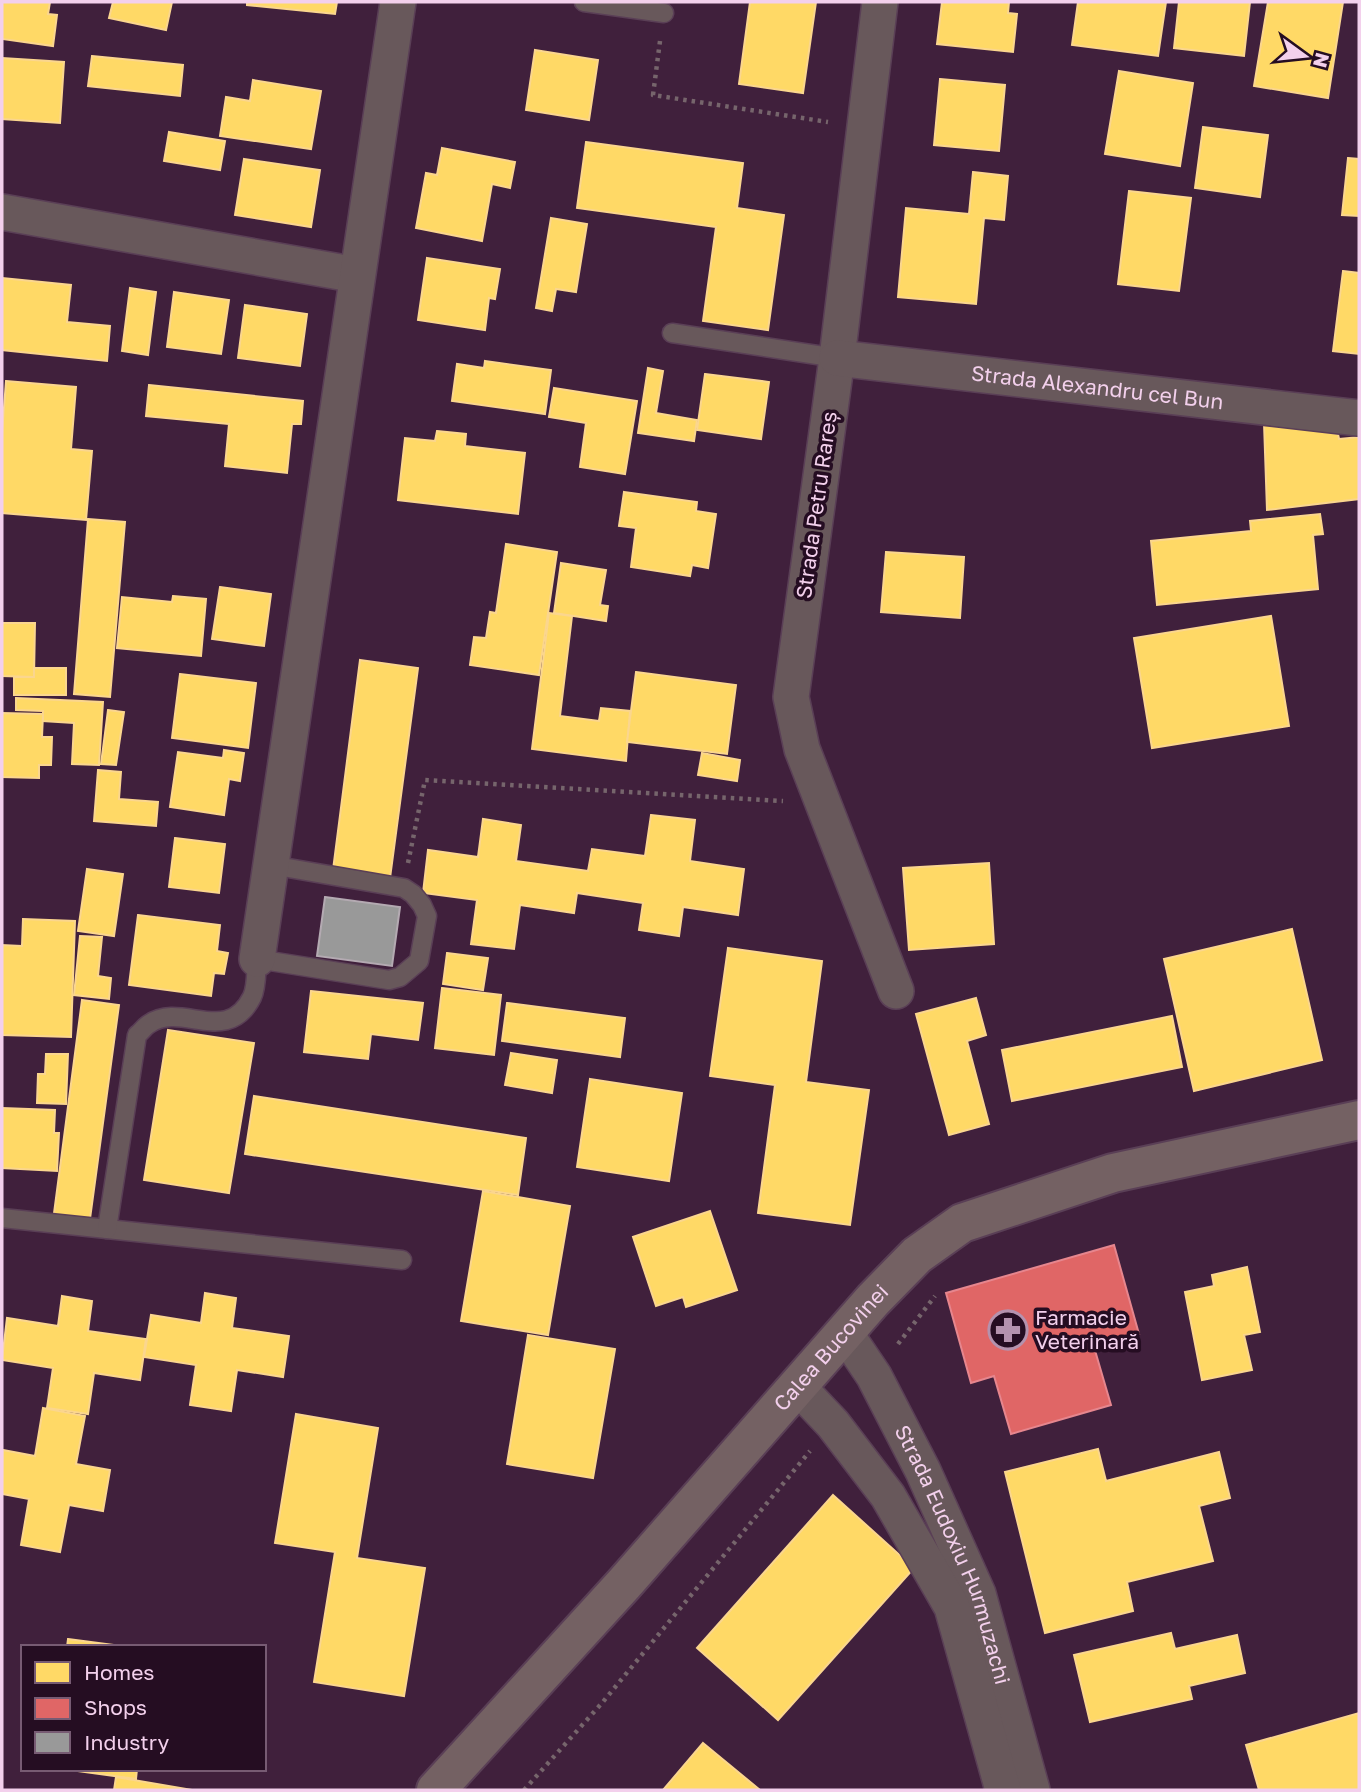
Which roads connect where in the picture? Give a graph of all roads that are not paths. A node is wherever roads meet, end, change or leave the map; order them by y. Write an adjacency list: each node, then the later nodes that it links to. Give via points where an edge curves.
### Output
1 (398, 2): 6 (street)
2 (584, 2): 4 (lane)
3 (880, 2): 8 (street, Strada Petru Rareș)
4 (664, 13)
5 (2, 212): 6 (street)
6 (357, 275): 10 (street)
7 (672, 333): 8 (lane)
8 (837, 358): 9 (street, Strada Alexandru cel Bun); 12 (street, Strada Petru Rareș, via 791,697 802,749)
9 (1359, 418)
10 (271, 865): 11 (street); 11 (lane, via 404,888 427,916 419,961 389,980)
11 (257, 959): 15 (lane, via 253,996 236,1016 218,1023 161,1018 137,1035)
12 (896, 991)
13 (1359, 1120): 17 (main road, Calea Bucovinei, via 1114,1173 962,1223 917,1255)
14 (2, 1218): 15 (lane)
15 (107, 1229): 16 (lane)
16 (402, 1260)
17 (845, 1333): 18 (main road, Calea Bucovinei); 21 (street, Strada Eudoxiu Hurmuzachi, via 874,1376 923,1471 978,1594)
18 (798, 1387): 19 (main road, Calea Bucovinei); 20 (street, Strada Eudoxiu Hurmuzachi, via 888,1496 952,1607)
19 (436, 1790)
20 (1003, 1790)
21 (1032, 1790)

